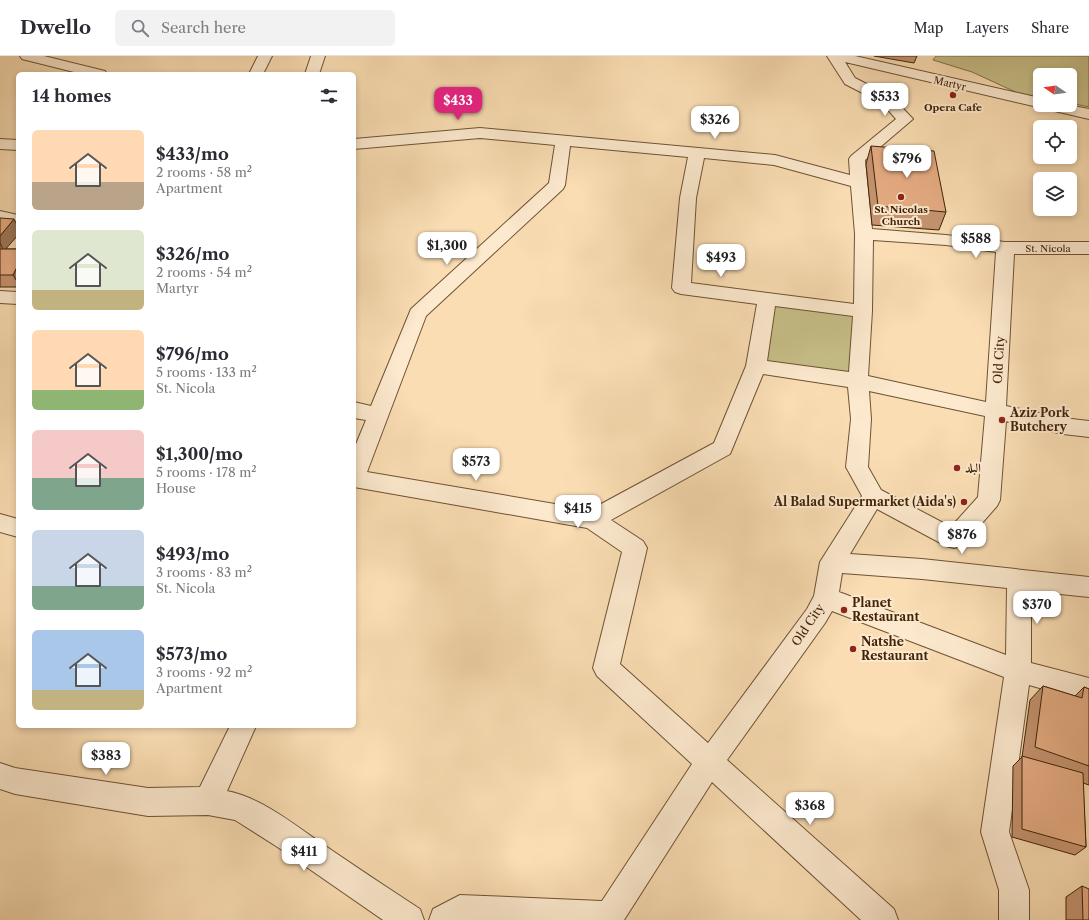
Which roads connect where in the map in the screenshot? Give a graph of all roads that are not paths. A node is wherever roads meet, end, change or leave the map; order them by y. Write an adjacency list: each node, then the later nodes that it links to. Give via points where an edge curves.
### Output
1 (27, 56): 5 (street)
2 (265, 56): 6 (street)
3 (318, 56): 7 (street)
4 (835, 56): 8 (street, Martyr); 16 (street, via 850,81 887,100 905,119 857,159)
5 (92, 72)
6 (257, 72)
7 (313, 72)
8 (1033, 101)
9 (1077, 111): 10 (street)
10 (1089, 114)
11 (563, 140): 13 (street, via 480,133); 15 (street); 30 (street, via 557,185 418,313)
12 (0, 144): 14 (street)
13 (356, 144)
14 (16, 145)
15 (697, 152): 16 (street, via 775,160); 24 (street, via 688,198 681,288)
16 (860, 183): 19 (street)
17 (0, 216): 18 (street)
18 (16, 220)
19 (864, 234): 20 (street, St. Nicola, via 946,240); 25 (street)
20 (1004, 248): 21 (street, St. Nicola); 29 (street, Old City)
21 (1089, 248)
22 (0, 298): 23 (street)
23 (16, 298)
24 (767, 299): 25 (street); 26 (street)
25 (863, 311): 27 (street)
26 (756, 366): 27 (street); 35 (street, via 722,448)
27 (858, 382): 29 (street); 34 (street, via 861,419 857,467)
28 (356, 410): 30 (street)
29 (996, 410): 31 (street, via 1063,426); 34 (street, Old City, via 989,500 954,539)
30 (378, 415): 32 (street)
31 (1089, 429)
32 (356, 472)
33 (356, 477): 35 (street)
34 (873, 496): 38 (street, Old City)
35 (592, 520): 45 (street, via 635,548 606,668)
36 (0, 523): 37 (street)
37 (16, 527)
38 (832, 562): 39 (street); 41 (street, Old City)
39 (1019, 579): 40 (street); 42 (street)
40 (1089, 587)
41 (826, 598): 42 (street); 45 (street, Old City, via 816,616)
42 (1018, 671): 43 (street); 51 (street, via 995,832 1014,890)
43 (1089, 690)
44 (242, 728): 47 (street)
45 (709, 763): 49 (street, Old City, via 609,916 460,910); 50 (street)
46 (0, 776): 47 (street, via 15,781 148,802)
47 (208, 801): 48 (street, via 240,807)
48 (409, 920)
49 (444, 920)
50 (883, 920)
51 (1014, 920)

